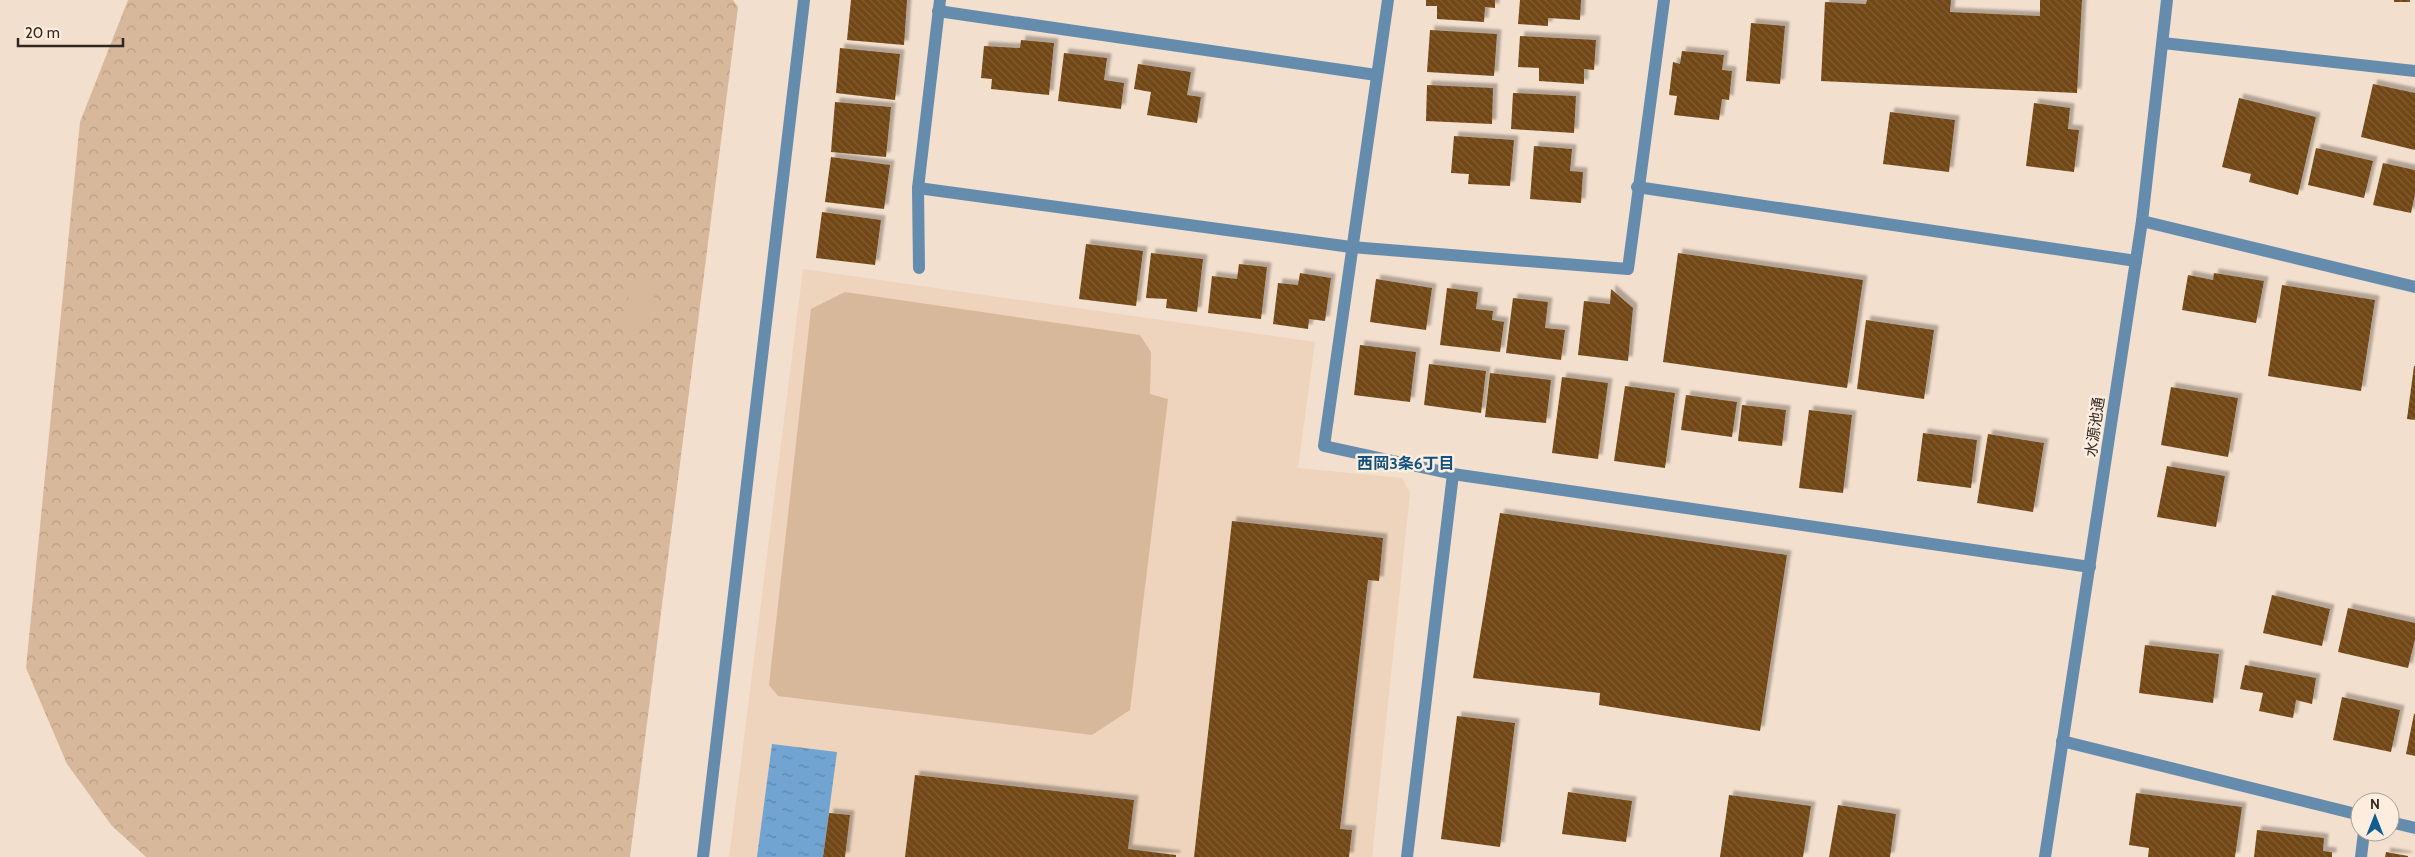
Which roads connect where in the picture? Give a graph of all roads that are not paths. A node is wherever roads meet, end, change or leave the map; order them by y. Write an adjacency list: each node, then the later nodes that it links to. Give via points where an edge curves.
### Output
1 (804, 0): 23 (street)
2 (1388, 0): 8 (street)
3 (1664, 0): 9 (street)
4 (2167, 0): 6 (street, 水源池通)
5 (939, 6): 8 (street); 10 (street)
6 (2163, 43): 7 (street); 11 (street, 水源池通)
7 (2415, 72)
8 (1376, 75): 12 (street)
9 (1637, 187): 12 (street, via 1628,269); 13 (street)
10 (918, 188): 12 (street); 14 (street)
11 (2142, 221): 13 (street, 水源池通); 15 (street)
12 (1352, 247): 16 (street, via 1324,446)
13 (2136, 261): 17 (street, 水源池通)
14 (919, 268)
15 (2415, 287)
16 (1453, 474): 17 (street); 24 (street)
17 (2090, 567): 18 (street, 水源池通)
18 (2062, 741): 19 (street); 25 (street, 水源池通)
19 (2350, 813)
20 (2400, 824): 21 (street)
21 (2415, 828)
22 (2363, 842): 26 (street)
23 (702, 857)
24 (1407, 857)
25 (2045, 857)
26 (2361, 857)

